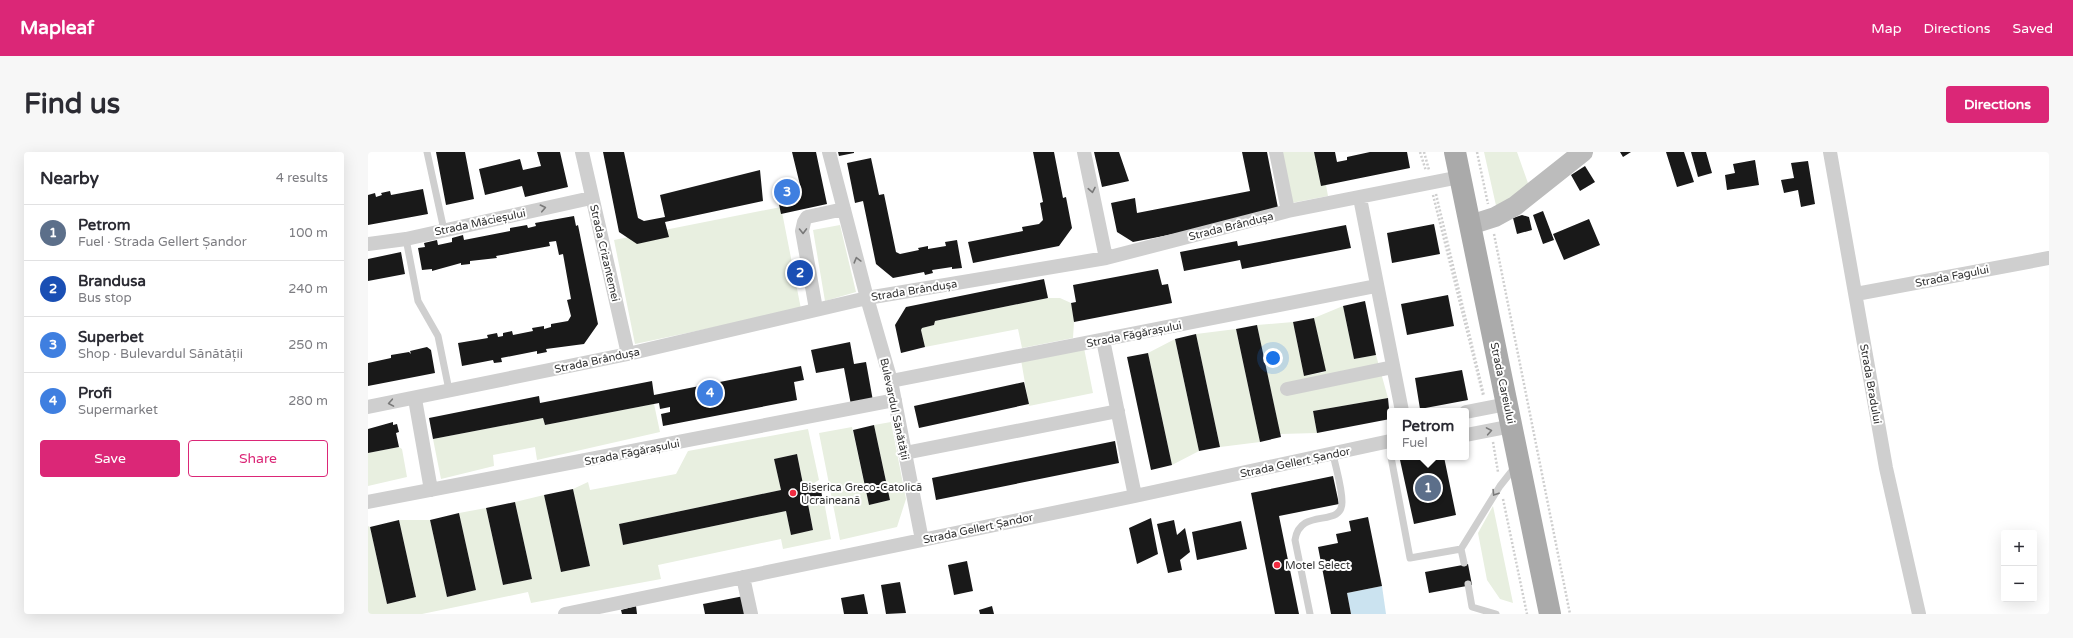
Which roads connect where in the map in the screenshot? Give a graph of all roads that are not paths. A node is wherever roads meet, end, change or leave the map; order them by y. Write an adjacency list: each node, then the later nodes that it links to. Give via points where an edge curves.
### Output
1 (427, 152): 15 (lane)
2 (582, 152): 10 (street, Strada Crizantemei)
3 (829, 152): 12 (street, Bulevardul Sănătății)
4 (1084, 152): 18 (street, one-way to 18)
5 (1276, 152): 13 (street)
6 (1455, 152): 9 (main road, Strada Careiului)
7 (1583, 152): 14 (street, via 1515,206)
8 (1830, 152): 21 (street, Strada Bradului)
9 (1460, 177): 11 (street, Strada Brândușa); 14 (main road, Strada Careiului)
10 (592, 198): 15 (street, Strada Măcieșului, one-way to 10); 25 (street, Strada Crizantemei)
11 (1360, 198): 13 (street, Strada Brândușa); 20 (street)
12 (844, 209): 22 (street, Bulevardul Sănătății, one-way to 12); 23 (street, one-way to 23, via 807,216 804,222 802,231)
13 (1288, 211): 18 (street, Strada Brândușa)
14 (1470, 225): 32 (main road, Strada Careiului)
15 (444, 230): 16 (street, Strada Măcieșului)
16 (406, 239): 17 (street, Strada Măcieșului); 29 (lane, via 418,301 438,336)
17 (368, 244)
18 (1106, 258): 22 (street, Strada Brândușa)
19 (2049, 258): 21 (street, Strada Fagului)
20 (1376, 286): 24 (street, Strada Făgărașului); 26 (street)
21 (1856, 294): 57 (street, Strada Bradului, via 1886,468)
22 (866, 298): 23 (street, Strada Brândușa); 27 (street, Bulevardul Sănătății)
23 (816, 309): 25 (street, Strada Brândușa)
24 (1103, 340): 27 (street, Strada Făgărașului); 35 (street)
25 (628, 354): 29 (street, Strada Brândușa)
26 (1393, 367): 28 (street); 34 (street)
27 (891, 381): 31 (street, Bulevardul Sănătății)
28 (1287, 389)
29 (449, 390): 30 (street, Strada Brândușa)
30 (415, 399): 33 (street, Strada Brândușa, one-way to 33); 44 (street)
31 (895, 400): 40 (street, Bulevardul Sănătății); 44 (street, Strada Făgărașului)
32 (1492, 403): 36 (street); 37 (main road, Strada Careiului)
33 (368, 407)
34 (1401, 408)
35 (1118, 410): 40 (street); 45 (street)
36 (1469, 411)
37 (1502, 428): 38 (street, one-way to 37); 43 (main road, Strada Careiului)
38 (1469, 434)
39 (1387, 445): 41 (street, Strada Gellert Șandor)
40 (905, 453): 47 (street, Bulevardul Sănătății)
41 (1333, 454): 45 (street, Strada Gellert Șandor); 54 (lane, via 1342,502 1341,511 1334,516 1301,525 1295,540)
42 (1392, 460): 48 (lane, via 1410,558)
43 (1519, 462): 48 (lane, one-way to 48, via 1500,486); 56 (main road, Strada Careiului)
44 (430, 490): 46 (street, Strada Făgărașului)
45 (1135, 496): 47 (street, Strada Gellert Șandor)
46 (368, 502)
47 (922, 540): 50 (street, Strada Gellert Șandor)
48 (1461, 549): 49 (lane)
49 (1464, 563)
50 (743, 577): 52 (street, Strada Gellert Șandor); 53 (street)
51 (1468, 584): 55 (lane, via 1472,607)
52 (565, 614)
53 (751, 614)
54 (1310, 614)
55 (1496, 614)
56 (1550, 614)
57 (1919, 614)

